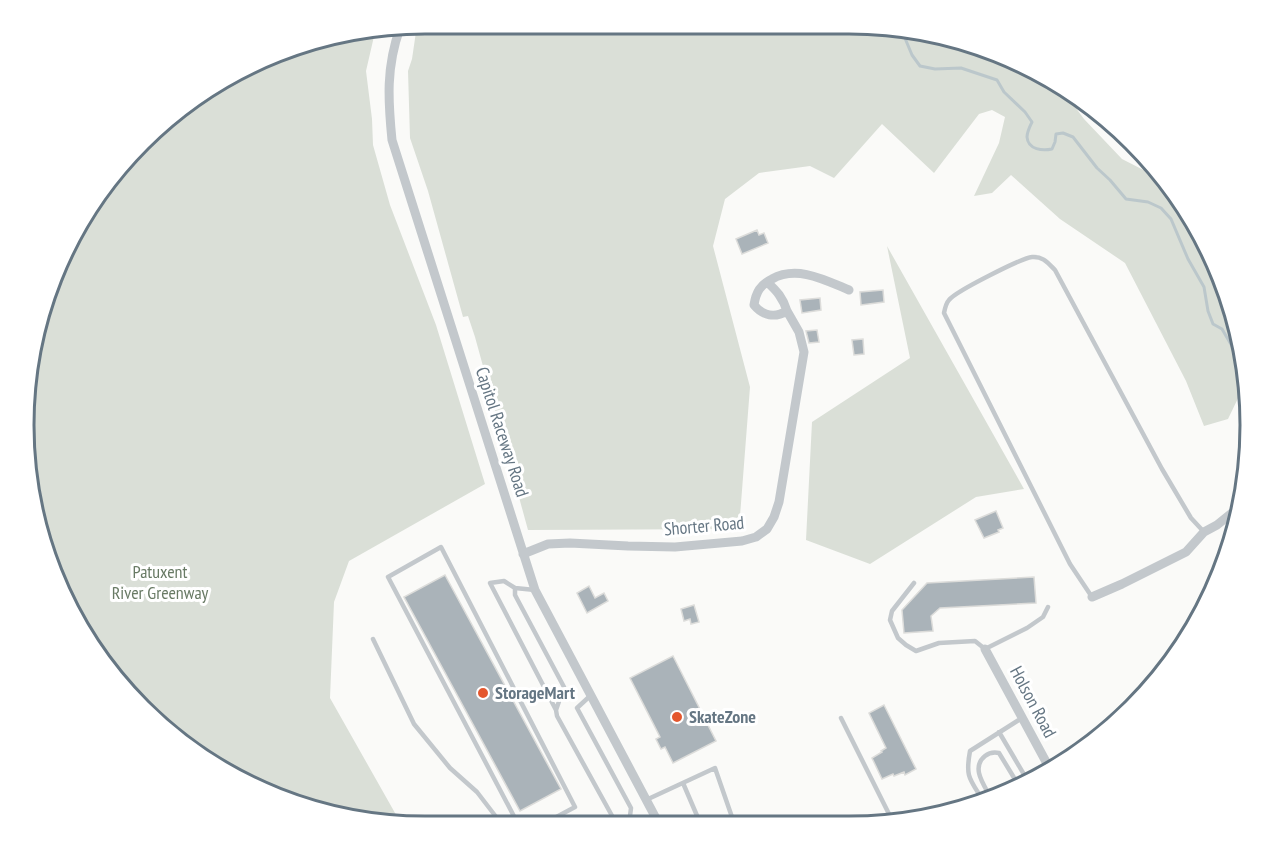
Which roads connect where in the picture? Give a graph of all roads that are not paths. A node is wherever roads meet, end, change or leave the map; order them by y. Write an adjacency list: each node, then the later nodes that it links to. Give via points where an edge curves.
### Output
1 (398, 35): 7 (street, Capitol Raceway Road, via 390,66 392,140)
2 (767, 282): 3 (street, via 780,275 799,273); 4 (street, Shorter Road, via 784,300); 4 (street, via 760,287 754,305 759,312 770,315)
3 (849, 290)
4 (787, 311): 7 (street, Shorter Road, via 799,332 804,352 779,502 767,529 742,541 675,547 548,544)
5 (1230, 514): 6 (street)
6 (1204, 532): 11 (street, via 1186,552); 11 (lane, via 1191,518 1162,469 1055,270 1043,258 1031,257 956,294 947,301 944,312 1070,564)
7 (523, 554): 10 (street, Capitol Raceway Road)
8 (914, 583): 14 (lane, via 892,611 890,620 898,638 916,651 939,643 975,641)
9 (515, 588): 10 (lane); 16 (lane, via 515,595 564,687); 16 (lane, via 504,581 490,583)
10 (535, 590): 15 (street, Capitol Raceway Road)
11 (1092, 597)
12 (1048, 607): 14 (lane, via 1043,617 1027,628)
13 (373, 639): 28 (lane, via 414,724)
14 (985, 649): 17 (street, Holson Road)
15 (590, 696): 26 (street, Capitol Raceway Road); 32 (lane, via 577,708 631,808)
16 (556, 710): 31 (lane)
17 (1023, 717): 19 (lane); 20 (street, Holson Road)
18 (841, 718): 27 (lane)
19 (999, 732): 21 (lane); 25 (lane, via 970,751 969,778)
20 (1047, 763)
21 (1024, 775)
22 (1015, 779): 24 (lane, via 999,753 986,755 978,768)
23 (683, 783): 26 (lane); 34 (lane); 35 (lane, via 715,768)
24 (987, 791)
25 (979, 794)
26 (646, 800): 33 (street, Capitol Raceway Road)
27 (889, 814)
28 (495, 816)
29 (514, 816): 30 (lane, via 388,577 441,547 575,807)
30 (558, 816)
31 (613, 816)
32 (630, 816)
33 (655, 816)
34 (697, 816)
35 (732, 816)

